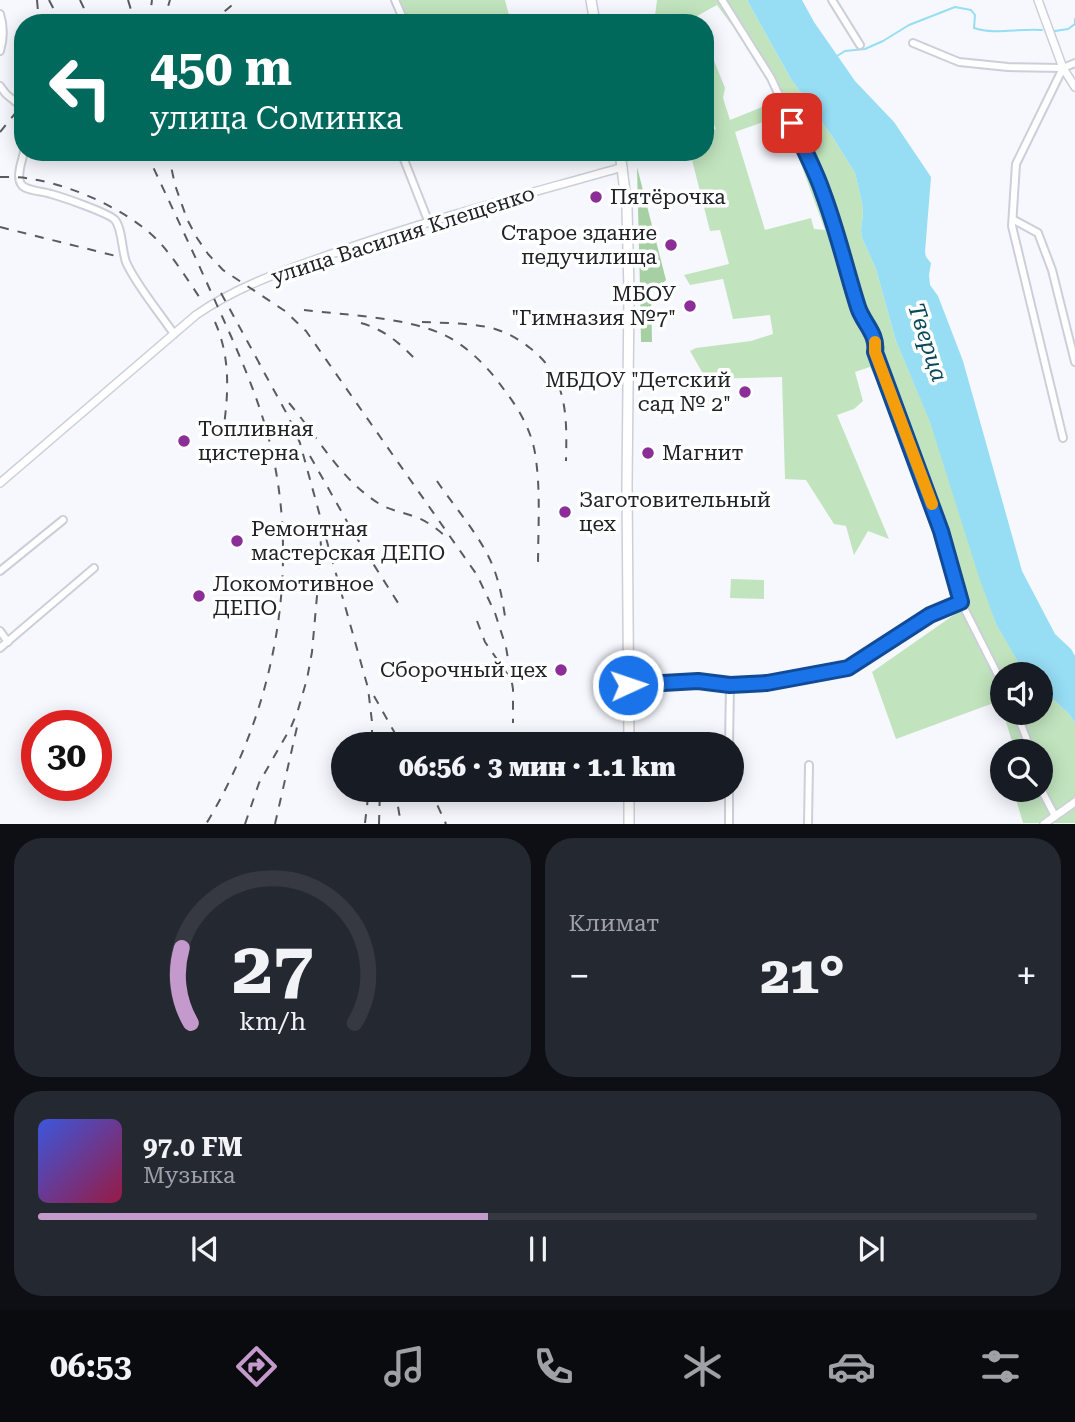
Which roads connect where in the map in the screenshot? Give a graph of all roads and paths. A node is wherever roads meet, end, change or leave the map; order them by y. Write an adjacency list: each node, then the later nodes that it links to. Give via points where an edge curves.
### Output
1 (722, 0): 26 (street, via 771,78 823,191 859,311 873,335)
2 (832, 0): 6 (street)
3 (1038, 0): 9 (street)
4 (0, 14): 7 (street, via 4,38)
5 (913, 43): 9 (street, via 959,62)
6 (860, 45)
7 (0, 51)
8 (1075, 64): 9 (street)
9 (1063, 68): 11 (street); 17 (street, via 1016,164)
10 (0, 86): 12 (street)
11 (1075, 87)
12 (14, 100)
13 (22, 161): 19 (street, via 19,178 23,187 115,219 127,262)
14 (405, 161): 18 (street)
15 (622, 161): 16 (main road)
16 (623, 167): 18 (street, улица Василия Клещенко); 31 (main road, via 629,292)
17 (1014, 220): 20 (street, via 1038,233); 21 (street)
18 (429, 223): 19 (street, улица Василия Клещенко, via 222,297)
19 (174, 334): 22 (street, улица Василия Клещенко)
20 (1075, 362)
21 (1063, 438)
22 (0, 483)
23 (63, 520): 25 (street)
24 (94, 568): 28 (street)
25 (0, 571)
26 (961, 602): 30 (street); 32 (street, via 930,615 848,668)
27 (0, 631): 28 (street)
28 (8, 642): 29 (street)
29 (0, 648)
30 (991, 662)
31 (628, 685): 32 (street, via 698,681); 33 (main road)
32 (730, 685): 34 (street)
33 (629, 732)
34 (729, 732)
35 (809, 765): 43 (street)
36 (629, 802): 41 (main road)
37 (729, 802): 42 (street)
38 (1048, 802): 40 (street)
39 (1075, 802): 40 (street)
40 (1055, 816): 44 (street)
41 (629, 824)
42 (729, 824)
43 (808, 824)
44 (1044, 824)

